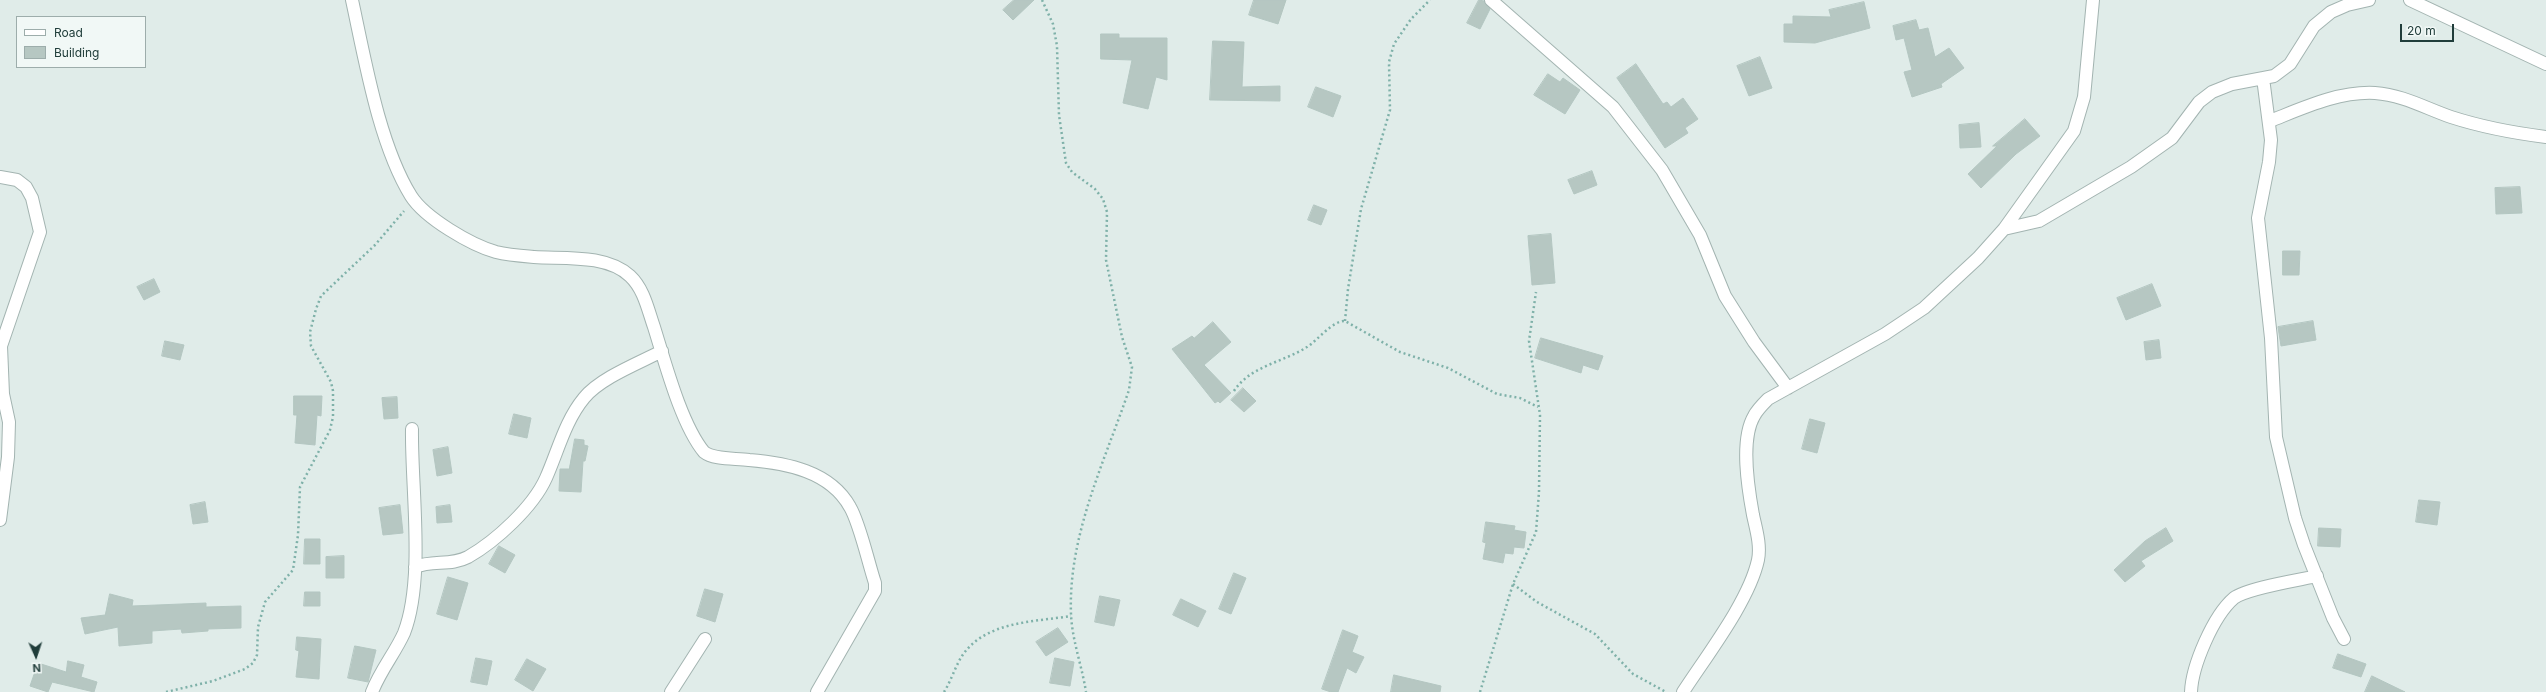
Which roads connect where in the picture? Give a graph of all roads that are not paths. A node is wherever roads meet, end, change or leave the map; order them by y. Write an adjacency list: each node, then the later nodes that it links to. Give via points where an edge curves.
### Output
1 (352, 0): 12 (street, via 388,146 412,197 427,212 463,238 496,252 611,264 630,276 644,295)
2 (1491, 0): 13 (street, via 1613,107 1662,170 1700,235 1725,296 1754,342)
3 (2093, 0): 11 (street, via 2084,97 2074,131)
4 (2369, 0): 7 (street, via 2331,12 2314,26 2290,64 2274,76)
5 (2410, 0): 6 (street)
6 (2546, 64)
7 (2263, 78): 8 (street); 11 (street, via 2232,84 2212,92 2199,102 2172,138 2137,163 2039,220)
8 (2270, 121): 9 (street, via 2337,97 2374,93 2397,95 2431,110 2478,125); 17 (street, via 2269,162 2258,218 2271,338 2276,437 2295,518)
9 (2546, 137)
10 (0, 177): 15 (street, via 17,180 26,187 32,198 40,232 1,346 3,394 9,422 8,457)
11 (2004, 229): 13 (street, via 1978,258 1924,308 1885,334)
12 (662, 351): 16 (street, via 606,380 584,397 572,416 546,480 526,509 506,528 470,556 457,562); 22 (street, via 680,405 704,452 716,457 775,462 813,474 840,494 850,507 875,583 875,591)
13 (1788, 388): 23 (street, via 1768,399 1754,416 1746,446 1750,501 1758,540 1758,559 1752,577 1732,616)
14 (412, 429): 16 (street)
15 (0, 520)
16 (415, 567): 20 (street, via 411,606 404,633)
17 (2317, 576): 19 (street); 24 (street, via 2252,591 2234,598 2208,635 2195,666)
18 (705, 639): 21 (street)
19 (2344, 639)
20 (372, 692)
21 (671, 692)
22 (817, 692)
23 (1684, 692)
24 (2191, 692)

